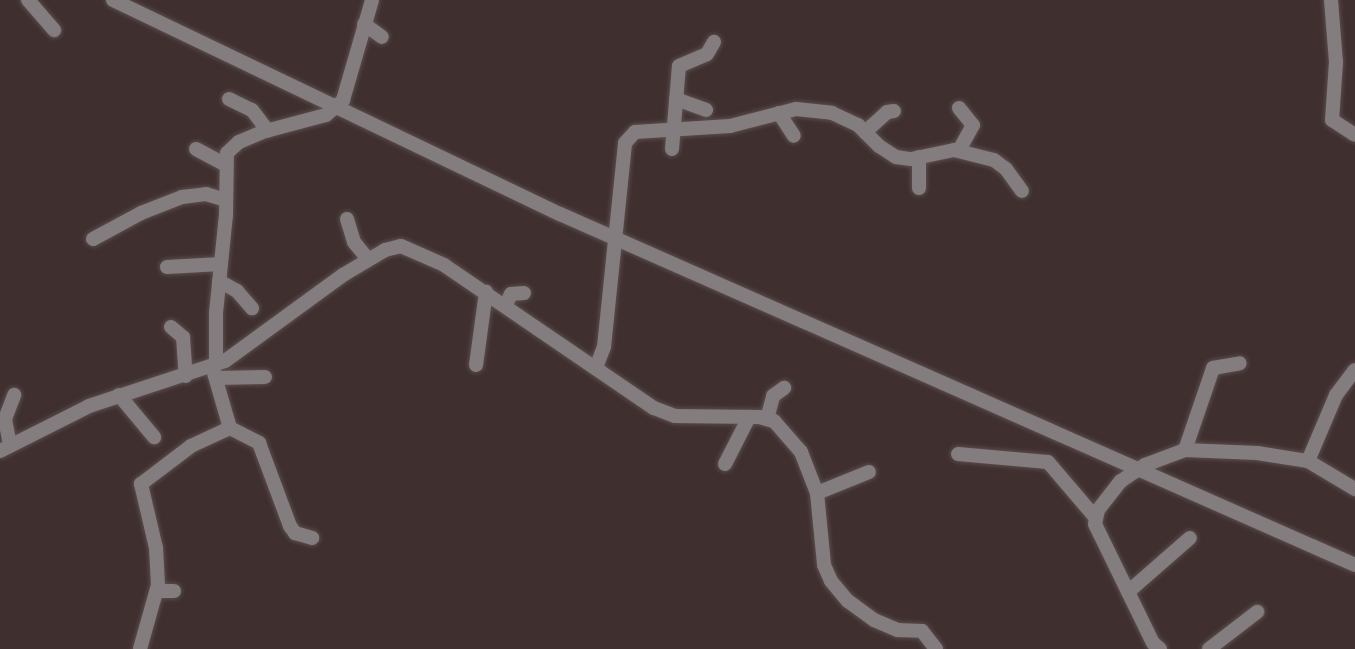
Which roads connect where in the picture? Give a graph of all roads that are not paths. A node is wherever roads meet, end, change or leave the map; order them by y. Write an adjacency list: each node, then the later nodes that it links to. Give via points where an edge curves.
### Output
1 (28, 0): 6 (street)
2 (113, 0): 13 (street)
3 (372, 0): 5 (street)
4 (1331, 0): 9 (street)
5 (364, 24): 7 (street); 13 (street, via 349,89)
6 (54, 30)
7 (382, 37)
8 (714, 42): 12 (street, via 707,54 679,66)
9 (1336, 48): 10 (street, via 1343,56); 21 (street, via 1332,120)
10 (1354, 57)
11 (229, 99): 19 (street, via 252,110)
12 (676, 99): 15 (street); 18 (street)
13 (336, 107): 19 (street, via 316,119); 32 (street)
14 (959, 108): 25 (street, via 973,125)
15 (706, 110)
16 (894, 111): 20 (street)
17 (779, 113): 18 (street, via 730,126); 20 (street, via 796,109 846,116); 22 (street)
18 (675, 128): 24 (street); 32 (street, via 635,132 627,139)
19 (268, 131): 27 (street, via 232,147)
20 (865, 132): 26 (street, via 896,157)
21 (1355, 135)
22 (794, 136)
23 (196, 149): 27 (street)
24 (672, 149)
25 (959, 150): 26 (street); 29 (street, via 994,160)
26 (919, 157): 28 (street)
27 (226, 165): 30 (street)
28 (919, 188)
29 (1022, 191)
30 (226, 200): 33 (street, via 206,194 182,197); 35 (street)
31 (347, 219): 34 (street, via 354,242)
32 (614, 238): 45 (street, via 604,347); 62 (street)
33 (93, 239)
34 (368, 259): 38 (street, via 401,246); 46 (street)
35 (221, 264): 36 (street); 37 (street)
36 (167, 267)
37 (219, 281): 41 (street); 46 (street)
38 (486, 292): 40 (street); 44 (street)
39 (524, 293): 40 (street, via 511,294)
40 (506, 305): 45 (street)
41 (252, 308)
42 (171, 327): 48 (street, via 183,337)
43 (1240, 363): 58 (street, via 1213,368)
44 (476, 365)
45 (597, 365): 53 (street, via 654,408 675,416)
46 (215, 370): 48 (street); 49 (street); 55 (street)
47 (1355, 370): 60 (street, via 1336,395)
48 (186, 376): 52 (street)
49 (265, 377)
50 (784, 388): 54 (street, via 773,396)
51 (14, 395): 57 (street, via 5,419)
52 (119, 395): 56 (street); 57 (street)
53 (749, 417): 54 (street); 61 (street)
54 (767, 419): 65 (street, via 781,427 801,452)
55 (230, 428): 67 (street, via 259,443 290,526); 70 (street, via 191,446 141,484 156,548)
56 (154, 437)
57 (5, 448)
58 (1185, 450): 60 (street); 62 (street)
59 (958, 454): 66 (street, via 1048,462)
60 (1308, 461): 64 (street)
61 (725, 464)
62 (1139, 469): 66 (street, via 1121,481); 69 (street)
63 (869, 472): 65 (street)
64 (1355, 489)
65 (817, 493): 75 (street, via 824,565 831,581 874,620 897,630 922,631)
66 (1095, 517): 72 (street)
67 (312, 538)
68 (1190, 538): 72 (street)
69 (1355, 565)
70 (157, 591): 71 (street); 74 (street)
71 (174, 591)
72 (1128, 592): 76 (street)
73 (1257, 612): 77 (street)
74 (140, 649)
75 (936, 649)
76 (1160, 649)
77 (1209, 649)

